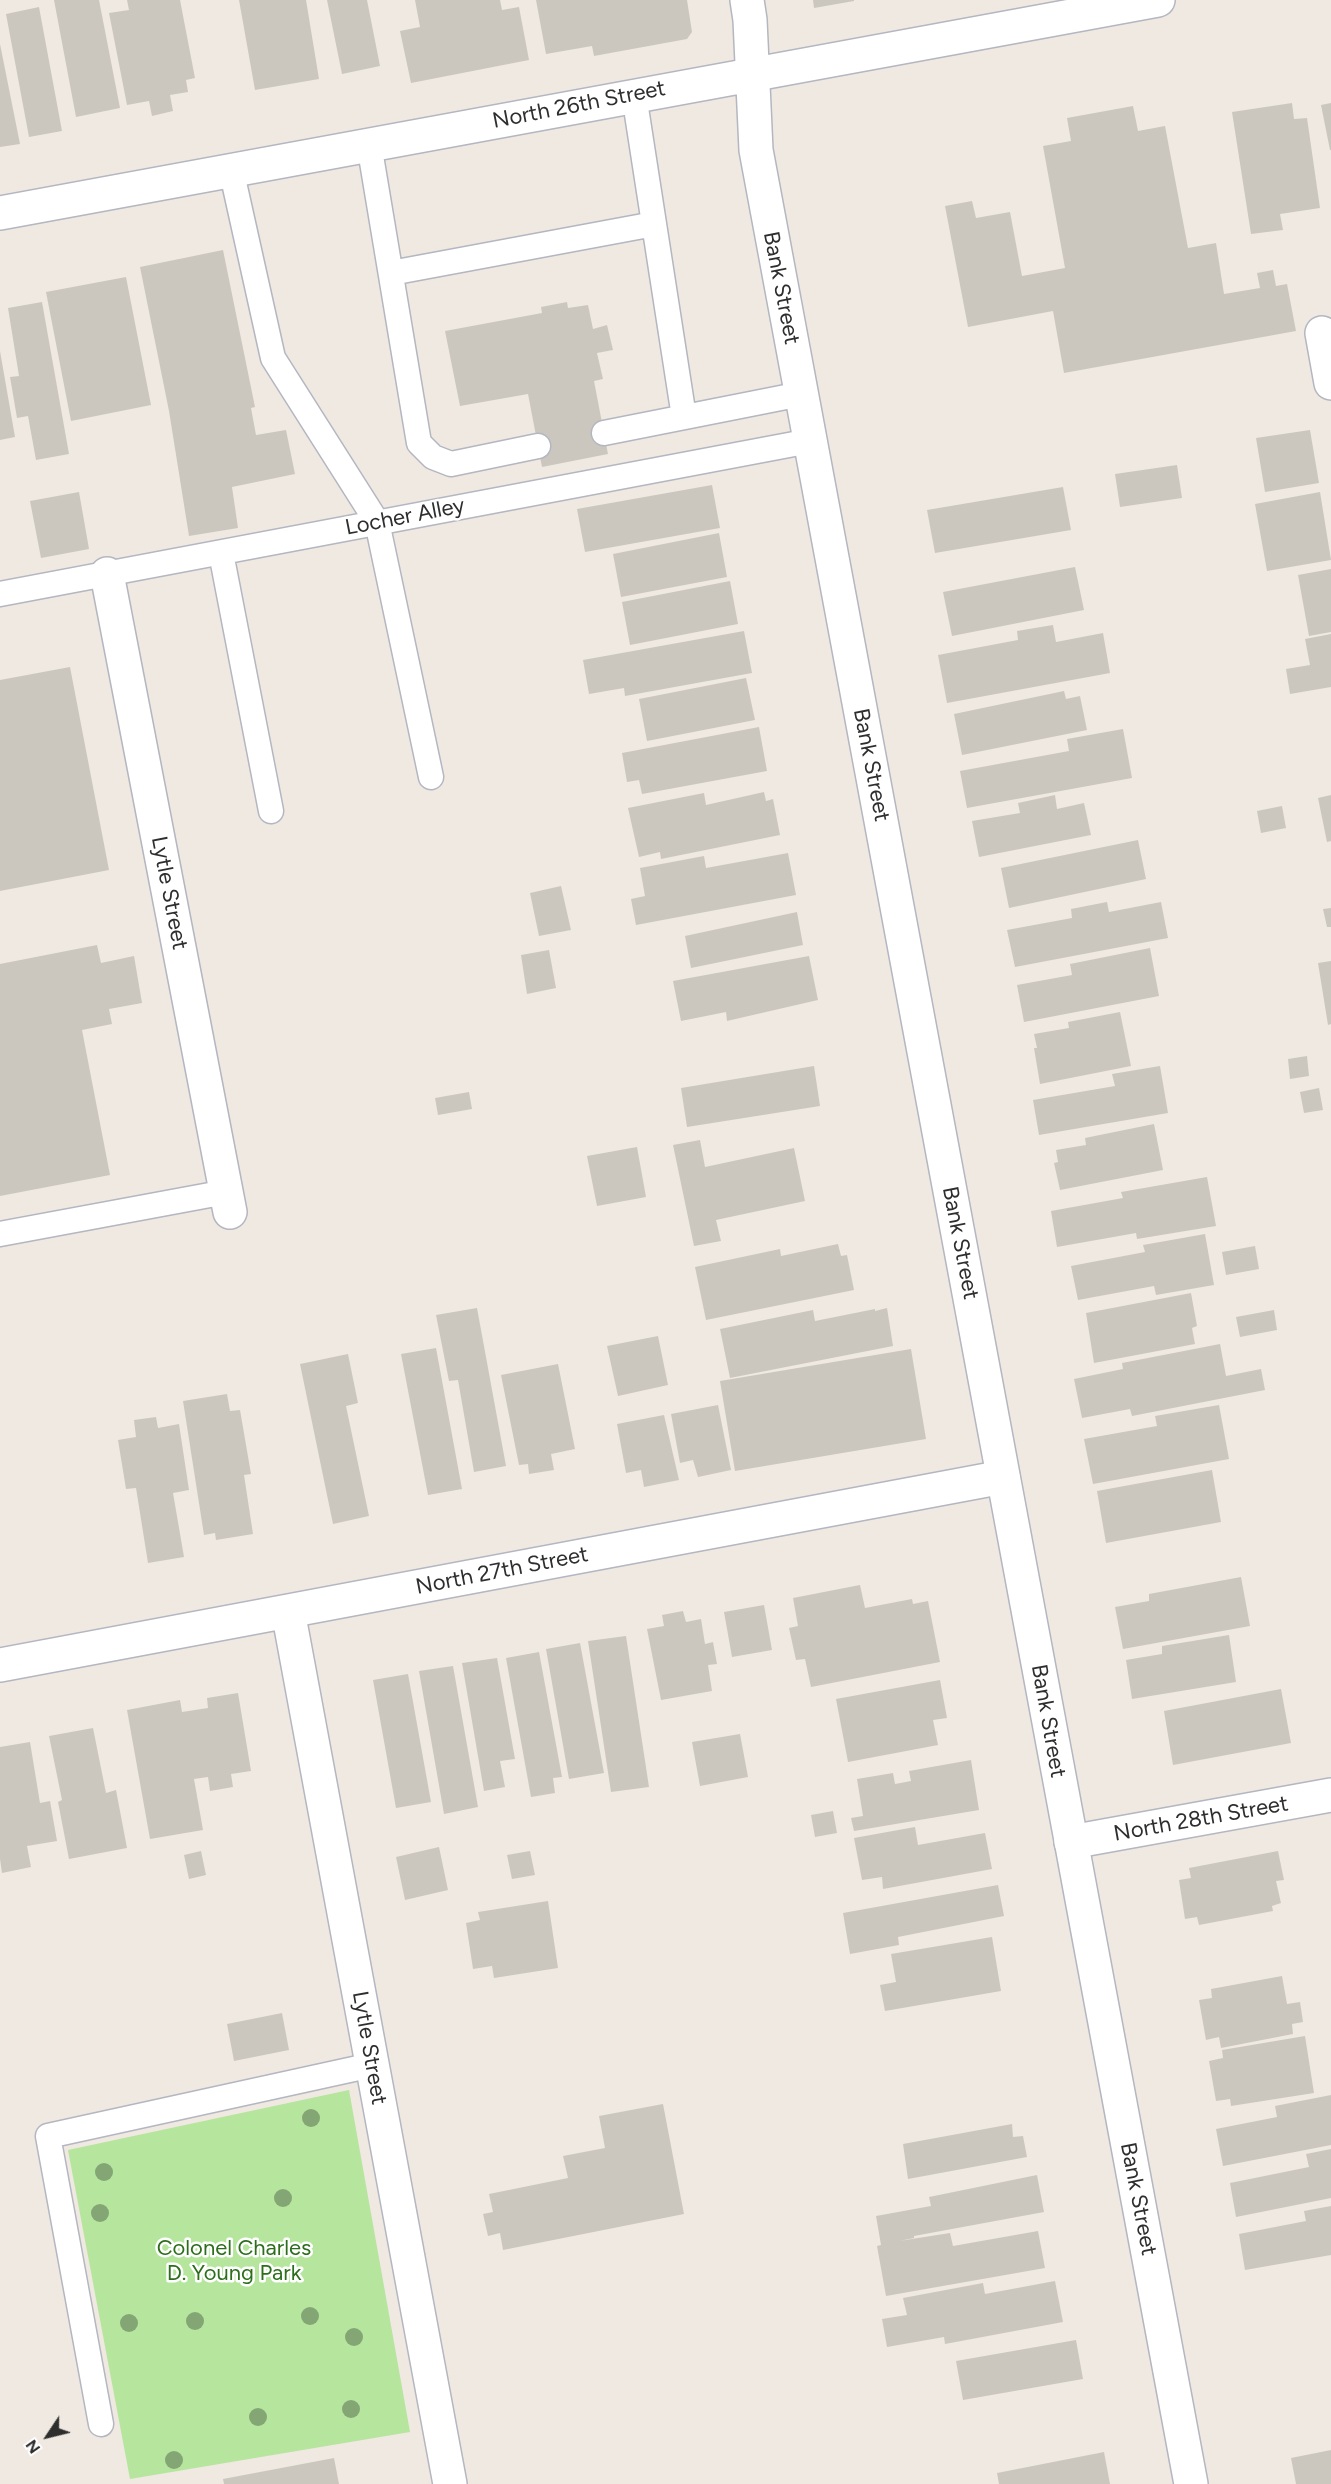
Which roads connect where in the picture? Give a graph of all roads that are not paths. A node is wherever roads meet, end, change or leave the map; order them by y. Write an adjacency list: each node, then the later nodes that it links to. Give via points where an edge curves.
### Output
1 (747, 0): 3 (street, Bank Street)
2 (1158, 0): 3 (street, North 26th Street)
3 (753, 73): 4 (street, North 26th Street); 12 (street, Bank Street, via 756,150)
4 (634, 95): 5 (street, North 26th Street); 8 (lane)
5 (369, 144): 6 (street, North 26th Street); 9 (lane)
6 (231, 169): 7 (street, North 26th Street); 17 (lane, via 273,358)
7 (0, 213)
8 (654, 224): 9 (lane); 13 (lane)
9 (391, 273): 16 (lane, via 419,443 433,457 451,464)
10 (1322, 333): 11 (street)
11 (1331, 383)
12 (801, 394): 13 (lane); 15 (street, Bank Street)
13 (684, 417): 14 (lane)
14 (604, 433)
15 (810, 441): 17 (lane, Locher Alley); 25 (street, Bank Street)
16 (538, 446)
17 (377, 522): 18 (lane, Locher Alley); 21 (lane)
18 (221, 553): 19 (lane, Locher Alley); 22 (lane)
19 (107, 574): 20 (lane, Locher Alley); 23 (street, Lytle Street)
20 (0, 594)
21 (431, 777)
22 (271, 811)
23 (228, 1202): 24 (lane)
24 (0, 1234)
25 (1003, 1477): 26 (street, North 27th Street); 29 (street, Bank Street)
26 (288, 1611): 27 (street, North 27th Street); 30 (street, Lytle Street)
27 (0, 1665)
28 (1331, 1795): 29 (street, North 28th Street)
29 (1071, 1842): 33 (street, Bank Street)
30 (372, 2064): 31 (lane, via 48,2136); 32 (street, Lytle Street)
31 (101, 2424)
32 (450, 2484)
33 (1191, 2484)

